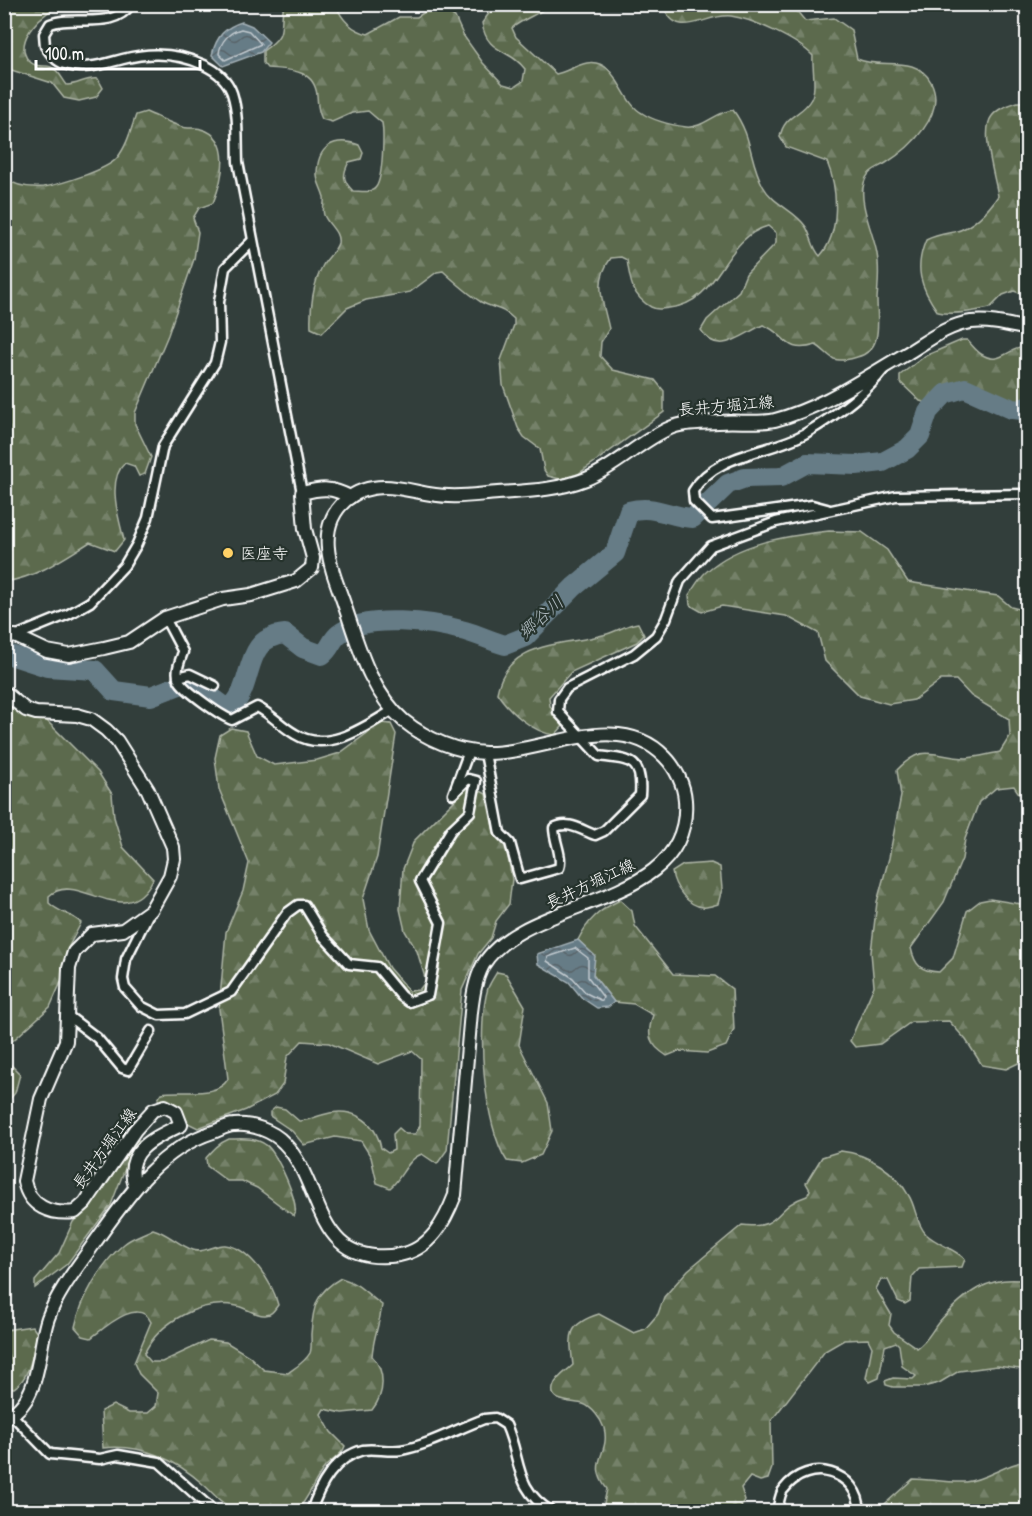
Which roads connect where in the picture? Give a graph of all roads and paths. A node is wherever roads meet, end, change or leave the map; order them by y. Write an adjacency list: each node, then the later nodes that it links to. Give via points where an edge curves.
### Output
1 (131, 4): 2 (street, via 110,19 61,19 50,24 44,34 45,46 61,64 74,67 90,68 152,54 189,58 225,78 237,119 238,162)
2 (252, 241): 5 (street); 10 (street, via 225,268 215,363 163,446 148,518 124,566 90,602)
3 (1028, 329): 4 (main road, 長井方堀江線, via 993,320 966,323 939,333)
4 (888, 364): 7 (main road, 長井方堀江線, via 825,401 771,421 673,426 588,478 548,490 449,496 384,487); 8 (street, via 872,385 805,434 709,471 693,491 694,501 712,519 812,505)
5 (302, 493): 7 (main road, via 325,487); 9 (main road, via 305,529 313,558 312,568 305,575 251,595 223,599)
6 (1028, 494): 8 (street, via 896,496)
7 (350, 497): 14 (main road, 長井方堀江線, via 331,522 328,555 371,678)
8 (828, 510): 15 (street, via 776,522 711,546 680,581 656,636 634,654 567,688 559,699 558,712)
9 (165, 618): 10 (main road, via 129,642 69,655); 11 (street, via 183,652)
10 (10, 637)
11 (178, 677): 12 (street, via 190,674); 14 (street, via 186,690 222,717 232,720 257,707 309,741 342,737)
12 (215, 686)
13 (4, 692): 18 (main road, 長井方堀江線, via 26,710 91,719 117,741 147,790 173,847 170,876)
14 (393, 710): 16 (main road, 長井方堀江線, via 430,738)
15 (583, 738): 17 (main road, 長井方堀江線); 17 (street, via 599,756 625,758 636,766 641,780 640,795 595,835 572,825 554,828 559,868 520,879 510,843 500,833); 22 (main road, 長井方堀江線, via 616,733 639,737 657,748 673,765 685,794 683,829 667,859 649,874 522,932 500,946 484,964 472,1003 455,1195 445,1222 426,1242 402,1254 376,1257 351,1249 329,1230 284,1143 263,1128 235,1125)
16 (469, 751): 17 (main road, 長井方堀江線); 18 (street, via 453,794 468,780 476,780 470,812 452,830 420,881 441,923 431,986 428,995 419,1000 410,1002 401,996 377,967 349,964 323,936 304,905 297,905 287,913 231,992 185,1014 159,1015 141,1006 125,988 123,979 126,960)
17 (485, 753)
18 (151, 910): 19 (main road, 長井方堀江線, via 123,930 92,934 74,952 69,968)
19 (68, 1016): 20 (street, via 97,1038 128,1070); 21 (main road, 長井方堀江線, via 66,1041 41,1099 24,1181 33,1202 51,1212 75,1212 153,1110 165,1106 176,1112)
20 (151, 1031)
21 (181, 1125): 22 (main road, 長井方堀江線); 23 (main road, 長井方堀江線, via 143,1147 130,1171)
22 (198, 1137): 23 (main road, 長井方堀江線, via 171,1154)
23 (135, 1186): 24 (main road, 長井方堀江線, via 68,1280 48,1318 29,1393)
24 (8, 1416): 25 (street, via 50,1454 100,1460 118,1455 159,1462)
25 (215, 1512)
26 (311, 1512): 27 (street, via 317,1491 330,1472 356,1454 364,1450 401,1450 495,1418 506,1425 519,1471 530,1493)
27 (552, 1512)
28 (777, 1512): 29 (street, via 782,1490 795,1478 810,1471 828,1470 845,1478)
29 (860, 1512)

